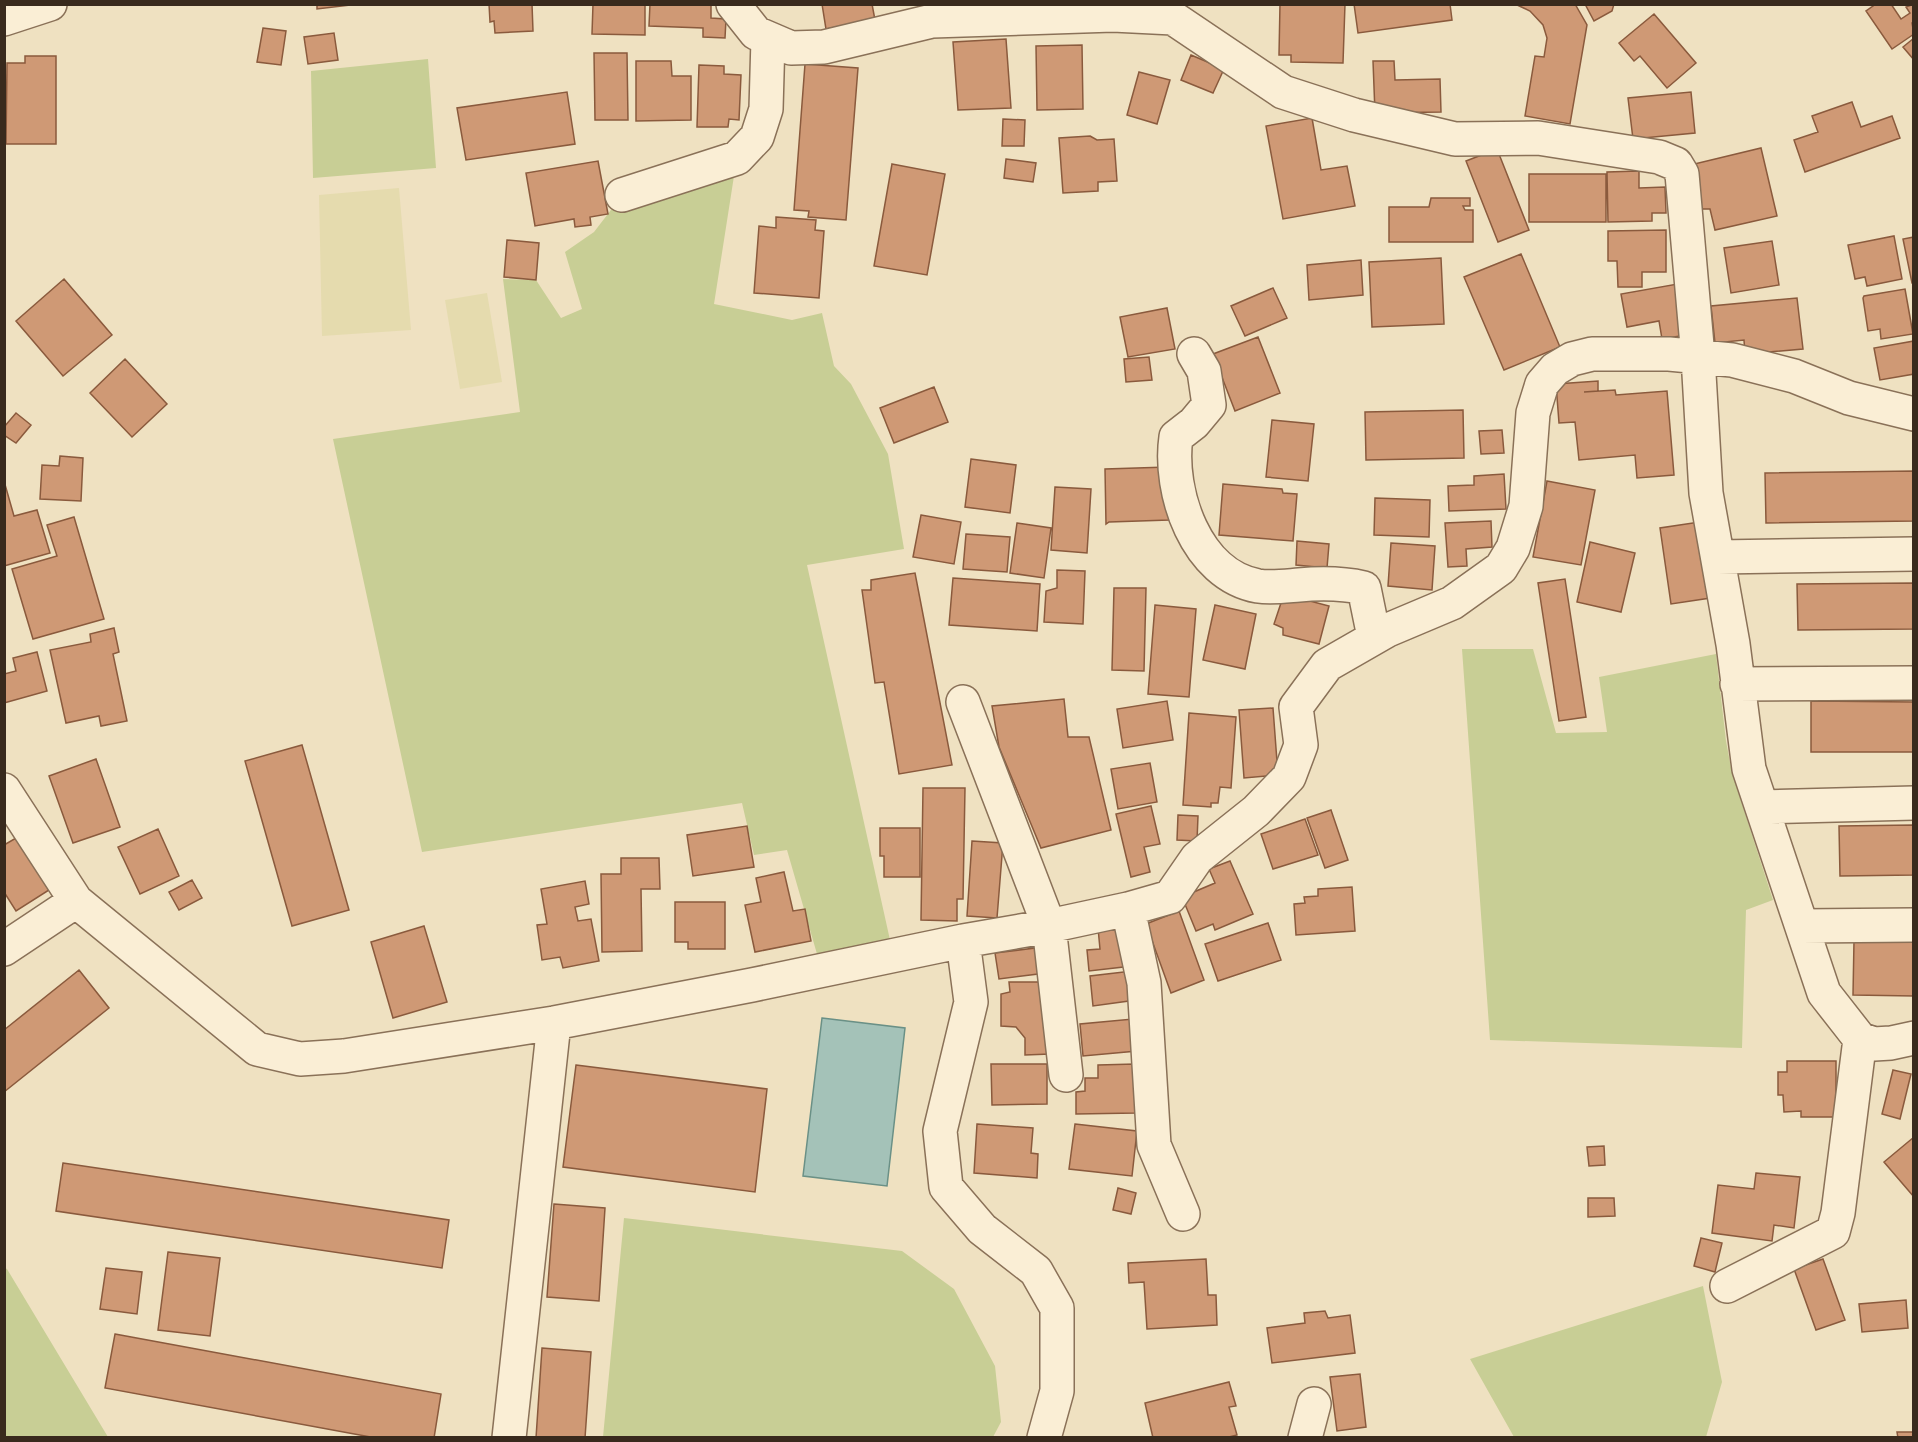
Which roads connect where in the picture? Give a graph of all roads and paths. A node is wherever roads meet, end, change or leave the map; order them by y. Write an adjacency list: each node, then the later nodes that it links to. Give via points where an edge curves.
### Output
1 (50, 4): 4 (street)
2 (733, 4): 5 (street, via 756,33)
3 (1175, 11): 5 (street, via 932,21 813,47 791,48); 8 (street, via 1282,92 1354,115 1455,139 1538,138 1659,157 1676,164 1682,174)
4 (4, 19)
5 (768, 39): 6 (street, via 766,110 757,137 737,158)
6 (622, 195)
7 (1194, 354): 12 (street, via 1204,371 1209,405 1176,437 1173,457 1185,516 1200,547 1231,576 1257,586 1345,584 1364,588)
8 (1698, 357): 9 (street, via 1732,360 1794,376 1849,398); 11 (street, via 1706,493); 12 (street, via 1592,354 1555,369 1542,384 1533,413 1526,506 1513,548 1501,568 1452,603)
9 (1914, 414)
10 (1914, 554): 11 (street)
11 (1718, 557): 14 (street)
12 (1374, 638): 20 (street, via 1327,665 1296,707 1301,744 1290,777 1256,811 1197,858 1170,897)
13 (1914, 683): 14 (street)
14 (1737, 684): 18 (street, via 1749,769)
15 (963, 702): 22 (street)
16 (4, 790): 19 (street)
17 (1914, 803): 18 (street)
18 (1762, 807): 23 (street)
19 (76, 902): 25 (street); 26 (street, via 257,1049 300,1059 344,1056)
20 (1128, 909): 22 (street); 30 (street, via 1144,983 1154,1145)
21 (1914, 925): 23 (street)
22 (1049, 926): 24 (street); 29 (street)
23 (1802, 926): 28 (street, via 1824,993)
24 (963, 941): 26 (street); 34 (street, via 971,1002 940,1131 946,1187 982,1229 1036,1271 1057,1308 1057,1391)
25 (4, 949)
26 (554, 1023): 33 (street)
27 (1914, 1038): 28 (street, via 1874,1044)
28 (1860, 1039): 31 (street, via 1833,1232)
29 (1066, 1076)
30 (1183, 1214)
31 (1727, 1286)
32 (1314, 1404): 35 (street)
33 (509, 1437)
34 (1044, 1437)
35 (1305, 1437)

